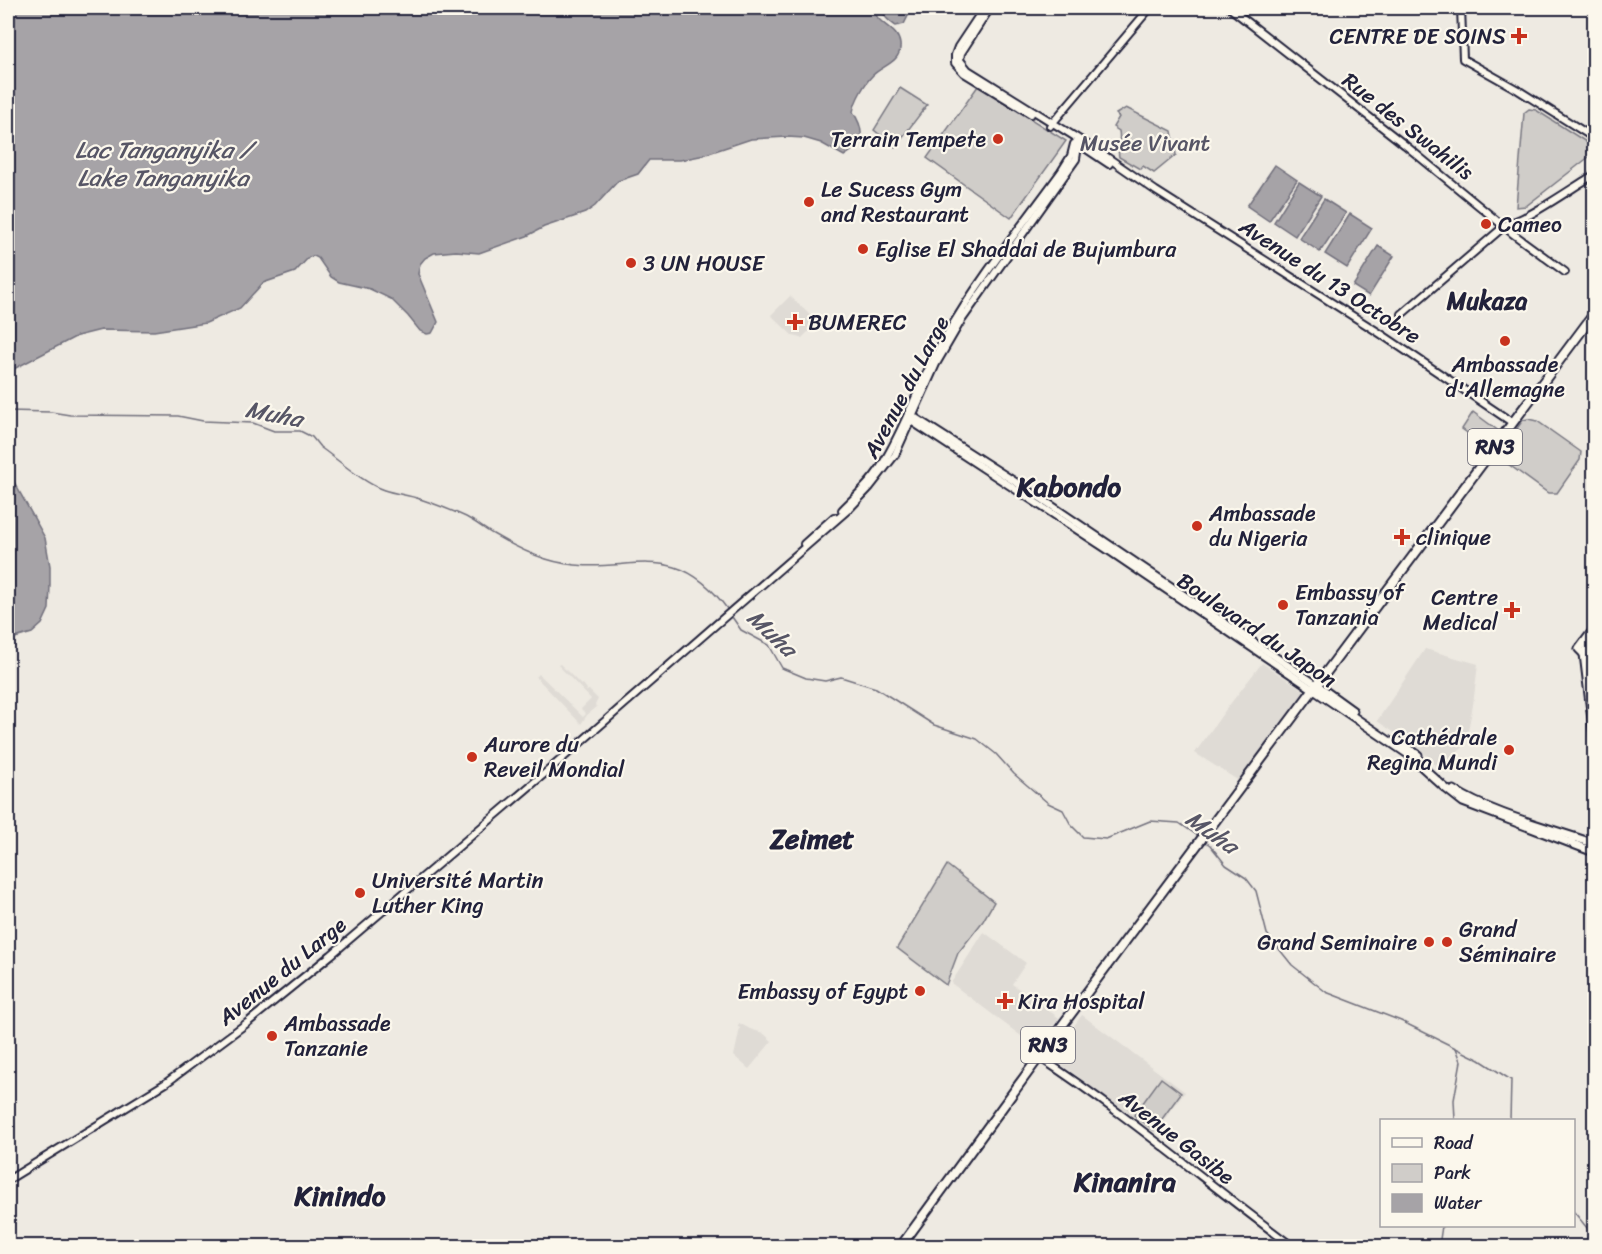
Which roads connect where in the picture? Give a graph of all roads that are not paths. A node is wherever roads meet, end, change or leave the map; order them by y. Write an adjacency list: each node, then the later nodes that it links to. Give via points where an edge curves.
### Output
1 (984, 8): 6 (main road, via 956,51 957,66)
2 (990, 8): 6 (main road, via 961,52 962,63)
3 (1150, 8): 6 (main road)
4 (1230, 8): 14 (main road, Rue des Swahilis)
5 (1461, 8): 7 (main road, via 1463,59)
6 (1052, 125): 8 (main road)
7 (1594, 138)
8 (1075, 140): 9 (main road); 10 (main road, Avenue du Large); 11 (main road); 12 (main road, Avenue du Large)
9 (1094, 153): 10 (main road, via 1088,151); 11 (main road)
10 (1077, 156): 12 (main road, Avenue du Large)
11 (1126, 171): 19 (main road, Avenue du 13 Octobre)
12 (1063, 173): 18 (main road, Avenue du Large, via 952,335)
13 (1594, 175): 14 (main road)
14 (1505, 227): 15 (main road, Rue des Swahilis); 16 (main road)
15 (1565, 272)
16 (1402, 314)
17 (1594, 314): 19 (highway, RN3)
18 (910, 418): 23 (main road, Boulevard du Japon); 29 (main road, Avenue du Large, via 886,459 842,510 695,643 331,955 212,1051 150,1094)
19 (1513, 423): 23 (highway, RN3)
20 (1594, 629): 22 (main road)
21 (1594, 639): 22 (main road)
22 (1582, 651): 24 (main road)
23 (1315, 688): 25 (main road, Boulevard du Japon, via 1401,746 1464,796); 28 (highway, RN3)
24 (1594, 736)
25 (1537, 827): 26 (main road, Boulevard du Japon); 27 (main road, Boulevard du Japon)
26 (1594, 841)
27 (1594, 852)
28 (1039, 1057): 30 (highway, RN3); 31 (main road, Avenue Gasibe)
29 (8, 1180)
30 (901, 1246)
31 (1292, 1246)

